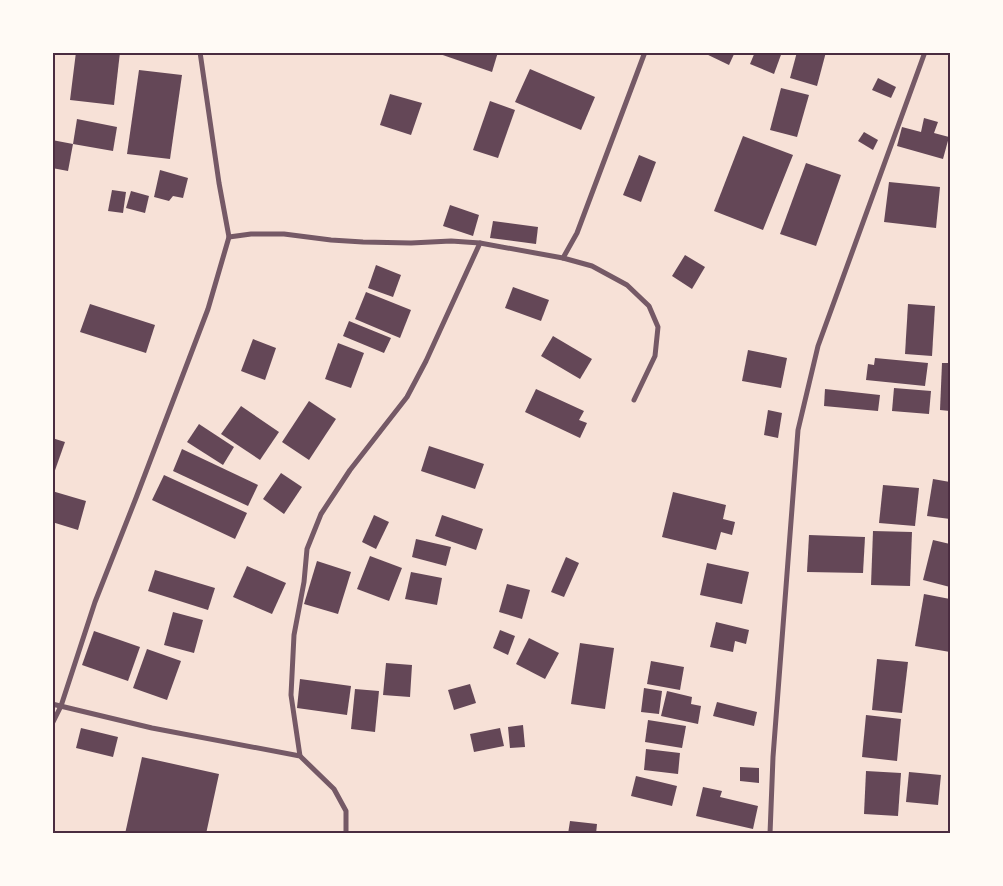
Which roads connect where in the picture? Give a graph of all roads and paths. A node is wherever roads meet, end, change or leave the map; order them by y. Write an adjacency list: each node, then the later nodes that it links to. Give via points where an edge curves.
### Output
1 (200, 52): 4 (street)
2 (645, 52): 6 (street, via 577,233)
3 (925, 52): 13 (street, via 818,346 798,430)
4 (229, 237): 5 (street, via 284,234 363,242 451,240); 9 (street, via 208,309 95,602)
5 (480, 243): 6 (street); 11 (street, via 407,397 350,470 321,514 307,550 294,635 291,695)
6 (563, 258): 7 (street, via 592,266 627,285 649,306 658,327 655,356)
7 (634, 400)
8 (52, 704): 9 (street)
9 (61, 706): 10 (street); 11 (street, via 152,728)
10 (52, 724)
11 (300, 756): 12 (street, via 334,789 346,811)
12 (346, 834)
13 (770, 834)

